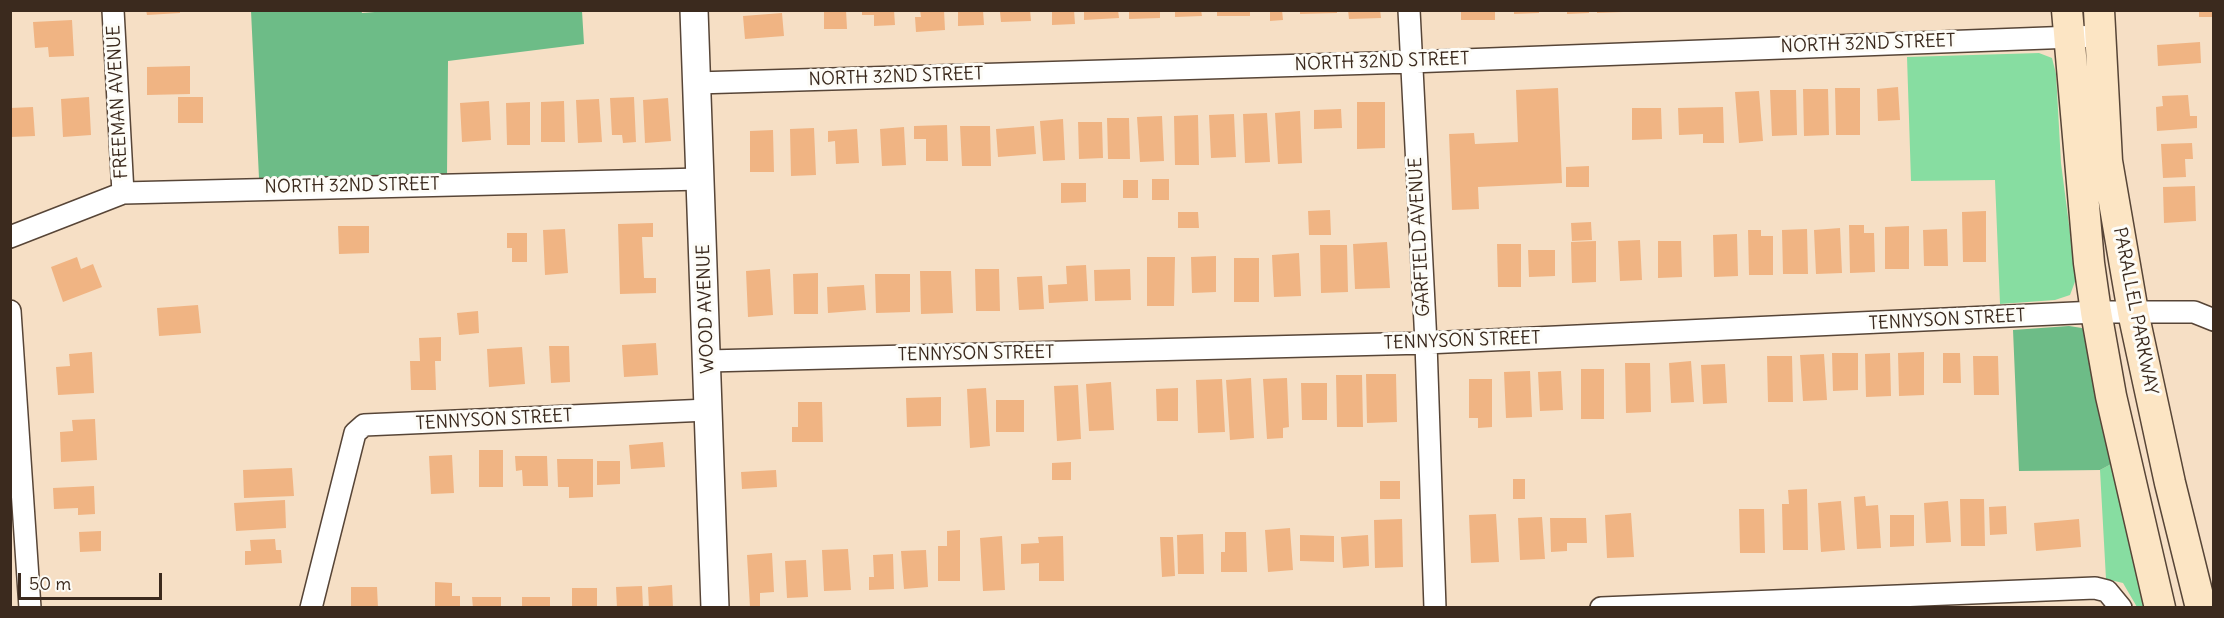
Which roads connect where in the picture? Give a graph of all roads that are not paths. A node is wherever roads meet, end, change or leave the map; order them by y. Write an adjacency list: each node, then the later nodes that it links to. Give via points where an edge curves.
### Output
1 (113, 10): 9 (street, FREEMAN AVENUE)
2 (694, 10): 7 (street, WOOD AVENUE)
3 (1409, 10): 6 (street, GARFIELD AVENUE)
4 (2067, 23): 5 (street, NORTH 32ND STREET); 6 (street, NORTH 32ND STREET); 12 (main road, PARALLEL PARKWAY)
5 (2100, 23): 13 (main road, PARALLEL PARKWAY, via 2107,161)
6 (1410, 62): 7 (street, NORTH 32ND STREET); 15 (street, GARFIELD AVENUE)
7 (696, 83): 8 (street, WOOD AVENUE)
8 (701, 179): 9 (street, NORTH 32ND STREET); 16 (street, WOOD AVENUE)
9 (123, 193): 10 (street, NORTH 32ND STREET)
10 (10, 237)
11 (10, 311): 19 (street)
12 (2096, 312): 13 (street, TENNYSON STREET); 15 (street, TENNYSON STREET); 24 (main road, PARALLEL PARKWAY, via 2111,396)
13 (2133, 312): 14 (street, TENNYSON STREET, via 2194,312); 25 (main road, PARALLEL PARKWAY)
14 (2214, 320)
15 (1425, 343): 16 (street, TENNYSON STREET); 22 (street, GARFIELD AVENUE)
16 (708, 361): 17 (street, WOOD AVENUE)
17 (708, 410): 20 (street, TENNYSON STREET, via 364,425 355,433); 21 (street, WOOD AVENUE)
18 (2119, 604): 23 (street, via 2106,591 2095,588)
19 (30, 608)
20 (311, 608)
21 (715, 608)
22 (1435, 608)
23 (1601, 608)
24 (2160, 608)
25 (2201, 608)

